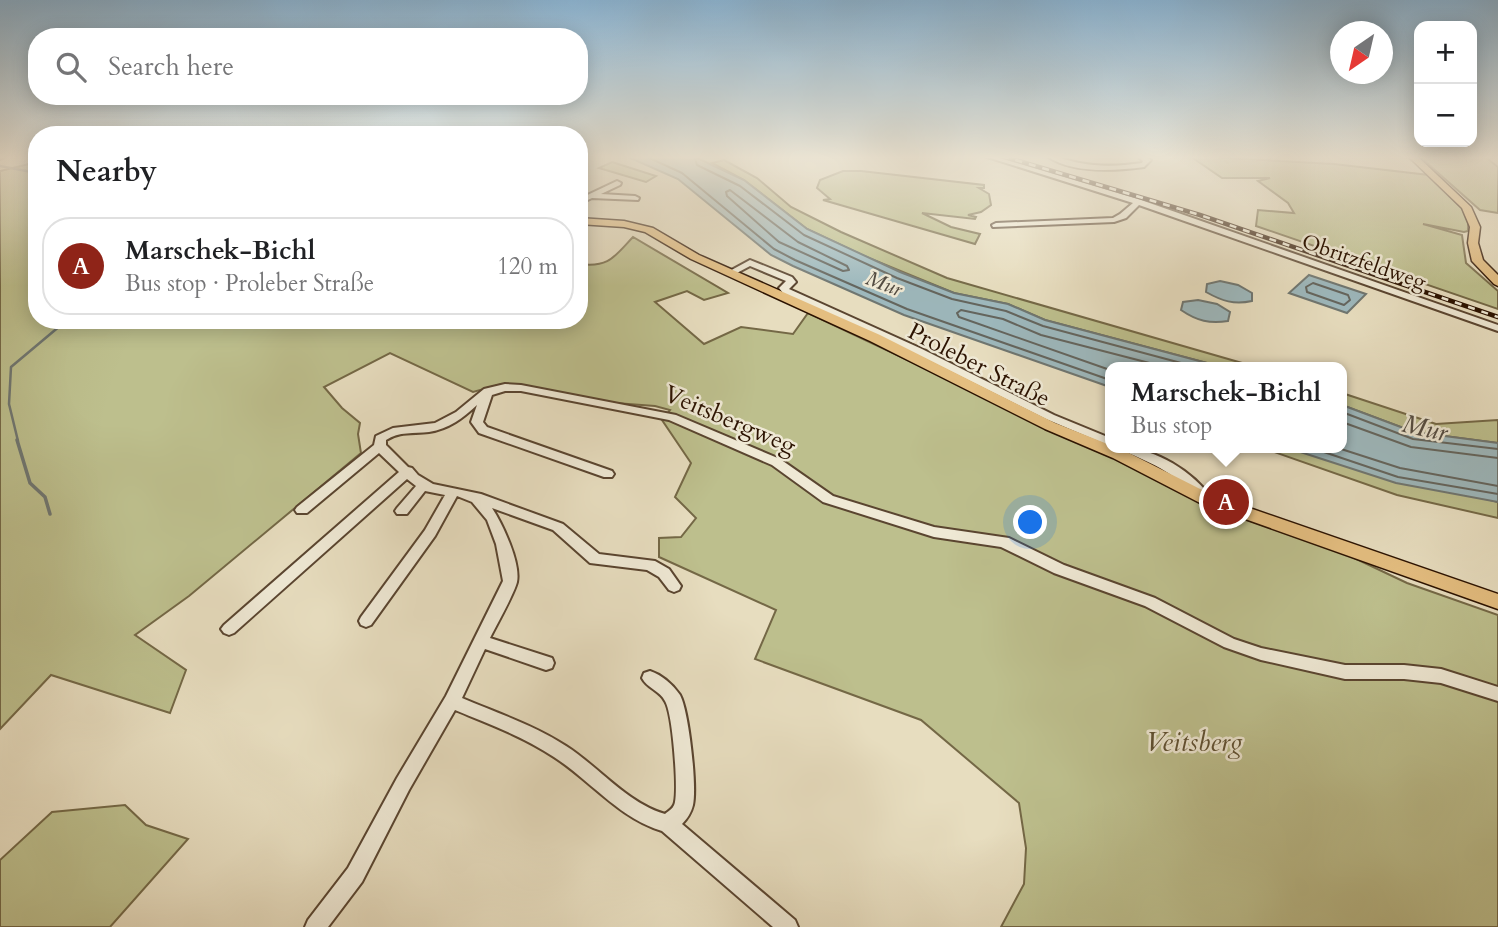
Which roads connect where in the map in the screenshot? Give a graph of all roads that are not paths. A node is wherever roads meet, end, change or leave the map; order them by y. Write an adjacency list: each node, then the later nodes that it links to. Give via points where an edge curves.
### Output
1 (1129, 199): 3 (street, Obritzfeldweg)
2 (1459, 199): 7 (main road, via 1475,227 1478,261)
3 (1138, 202): 5 (street, via 1114,220); 8 (street, Obritzfeldweg)
4 (588, 221): 6 (main road, Proleber Straße, via 644,228)
5 (996, 225)
6 (730, 273): 10 (street, Proleber Straße, via 750,264 789,279 786,291); 12 (main road, Proleber Straße)
7 (1497, 282)
8 (1498, 328)
9 (488, 391): 11 (street, via 450,421 429,429 393,432 380,439); 16 (street, via 477,422 483,430); 30 (street, Veitsbergweg, via 521,388 673,417 776,462 828,499 934,532 1004,542 1261,654 1345,672 1441,676)
10 (1105, 440)
11 (380, 446): 15 (street); 21 (street)
12 (1105, 449)
13 (1116, 453): 20 (main road, Proleber Straße)
14 (1138, 453): 20 (street, Proleber Straße, via 1176,471)
15 (408, 471): 17 (street); 26 (street)
16 (608, 474)
17 (423, 485): 18 (street); 22 (street)
18 (453, 492): 19 (street); 25 (street, via 430,533)
19 (468, 494): 23 (street, via 558,527 595,559 650,565); 27 (street, via 490,513 510,563 510,581)
20 (1206, 499): 24 (main road, Proleber Straße)
21 (302, 510)
22 (402, 511)
23 (674, 586)
24 (1498, 602)
25 (366, 621)
26 (229, 629)
27 (481, 641): 28 (street); 31 (street)
28 (546, 663)
29 (650, 678): 32 (street, via 674,702 685,780 684,804)
30 (1498, 694)
31 (452, 701): 32 (street, via 558,750 636,811); 33 (street, via 355,875)
32 (667, 824): 34 (street)
33 (315, 927)
34 (788, 927)

